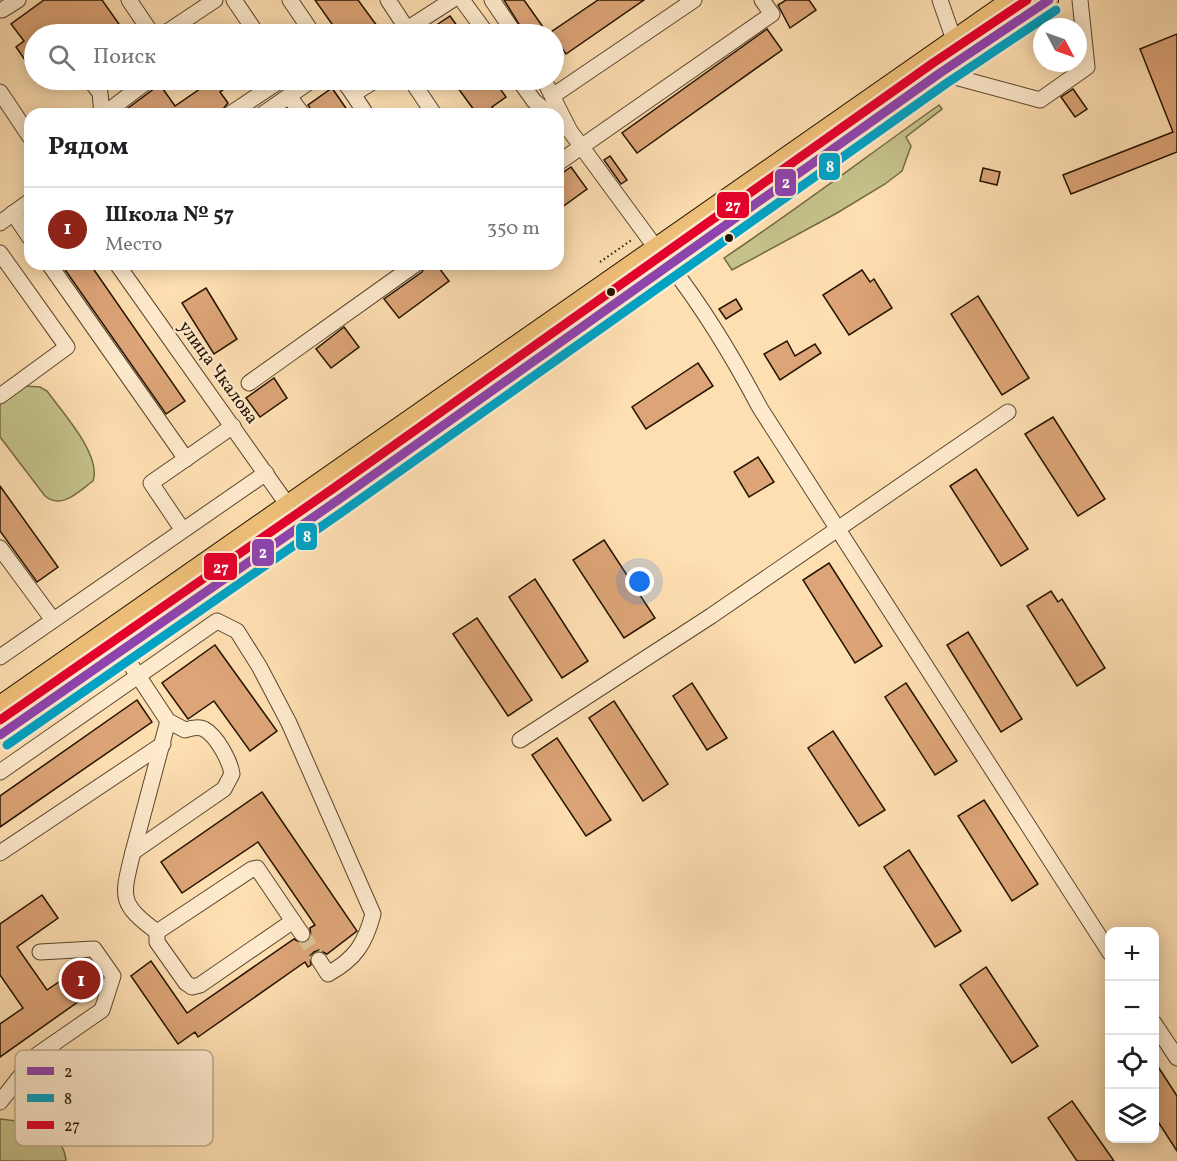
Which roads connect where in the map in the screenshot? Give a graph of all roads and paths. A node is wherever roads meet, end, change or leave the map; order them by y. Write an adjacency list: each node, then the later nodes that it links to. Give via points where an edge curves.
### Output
1 (18, 0): 16 (street)
2 (129, 0): 17 (street)
3 (215, 0): 18 (street)
4 (234, 0): 19 (street)
5 (290, 0): 20 (street)
6 (388, 0): 21 (street)
7 (452, 0): 22 (street)
8 (462, 0): 23 (street)
9 (492, 0): 24 (street)
10 (694, 0): 27 (street)
11 (762, 0): 53 (street, via 772,14)
12 (940, 0): 25 (street)
13 (1010, 0): 25 (main road)
14 (1049, 0): 26 (main road)
15 (1080, 0): 26 (street, via 1087,66 1040,100)
16 (2, 10)
17 (145, 24)
18 (180, 24)
19 (250, 24)
20 (306, 24)
21 (402, 24)
22 (418, 24)
23 (480, 24)
24 (508, 24)
25 (953, 38): 59 (main road)
26 (940, 73): 61 (main road)
27 (564, 88)
28 (98, 90): 42 (street)
29 (135, 90): 43 (street)
30 (266, 90): 44 (street)
31 (298, 90): 41 (street)
32 (350, 90): 39 (street)
33 (360, 90): 39 (street)
34 (418, 90): 48 (street)
35 (526, 90): 49 (street)
36 (551, 90): 40 (street)
37 (561, 90): 40 (street)
38 (0, 92): 51 (street)
39 (353, 94): 47 (street)
40 (554, 95): 50 (street)
41 (289, 96): 45 (street); 46 (street)
42 (102, 108)
43 (111, 108)
44 (239, 108)
45 (272, 108)
46 (298, 108)
47 (362, 108)
48 (430, 108)
49 (543, 108)
50 (557, 108)
51 (24, 128)
52 (564, 135): 53 (street)
53 (581, 147): 54 (street); 59 (street)
54 (564, 159)
55 (24, 205): 56 (street)
56 (13, 213): 57 (street); 58 (street)
57 (0, 223)
58 (24, 229)
59 (656, 248): 71 (main road)
60 (0, 253): 66 (street, via 67,347)
61 (669, 264): 72 (street, via 728,345 760,408); 77 (main road)
62 (52, 270): 69 (street)
63 (121, 270): 68 (street, улица Чкалова)
64 (408, 270): 65 (street)
65 (249, 383)
66 (0, 396)
67 (1008, 412): 72 (street)
68 (233, 426): 69 (street); 70 (street, улица Чкалова)
69 (186, 459): 73 (street, via 151,483)
70 (266, 472): 71 (street, улица Чкалова); 73 (street)
71 (287, 504): 76 (main road)
72 (838, 528): 83 (street); 89 (street)
73 (182, 530): 75 (street)
74 (0, 548): 75 (street)
75 (53, 620): 78 (street)
76 (107, 631): 77 (main road); 80 (main road)
77 (121, 650): 79 (street); 82 (main road)
78 (0, 657)
79 (138, 675): 81 (street); 85 (street); 91 (street, via 217,621 237,630 289,723 373,914 367,938 346,964 328,974)
80 (0, 705)
81 (168, 721): 84 (street); 86 (street, via 185,730 197,727 207,731 230,763 232,774 224,789)
82 (0, 735)
83 (520, 740)
84 (163, 744): 86 (street); 87 (street)
85 (0, 772)
86 (133, 852): 88 (street, via 124,897 132,913)
87 (0, 853)
88 (158, 932): 88 (street, via 157,942 192,987 298,927 261,872 252,868)
89 (1105, 945)
90 (40, 952): 93 (street, via 94,949 113,976 102,1010)
91 (318, 960)
92 (1159, 1029): 94 (street)
93 (44, 1050)
94 (1177, 1058)
95 (15, 1083): 96 (street)
96 (0, 1102)

